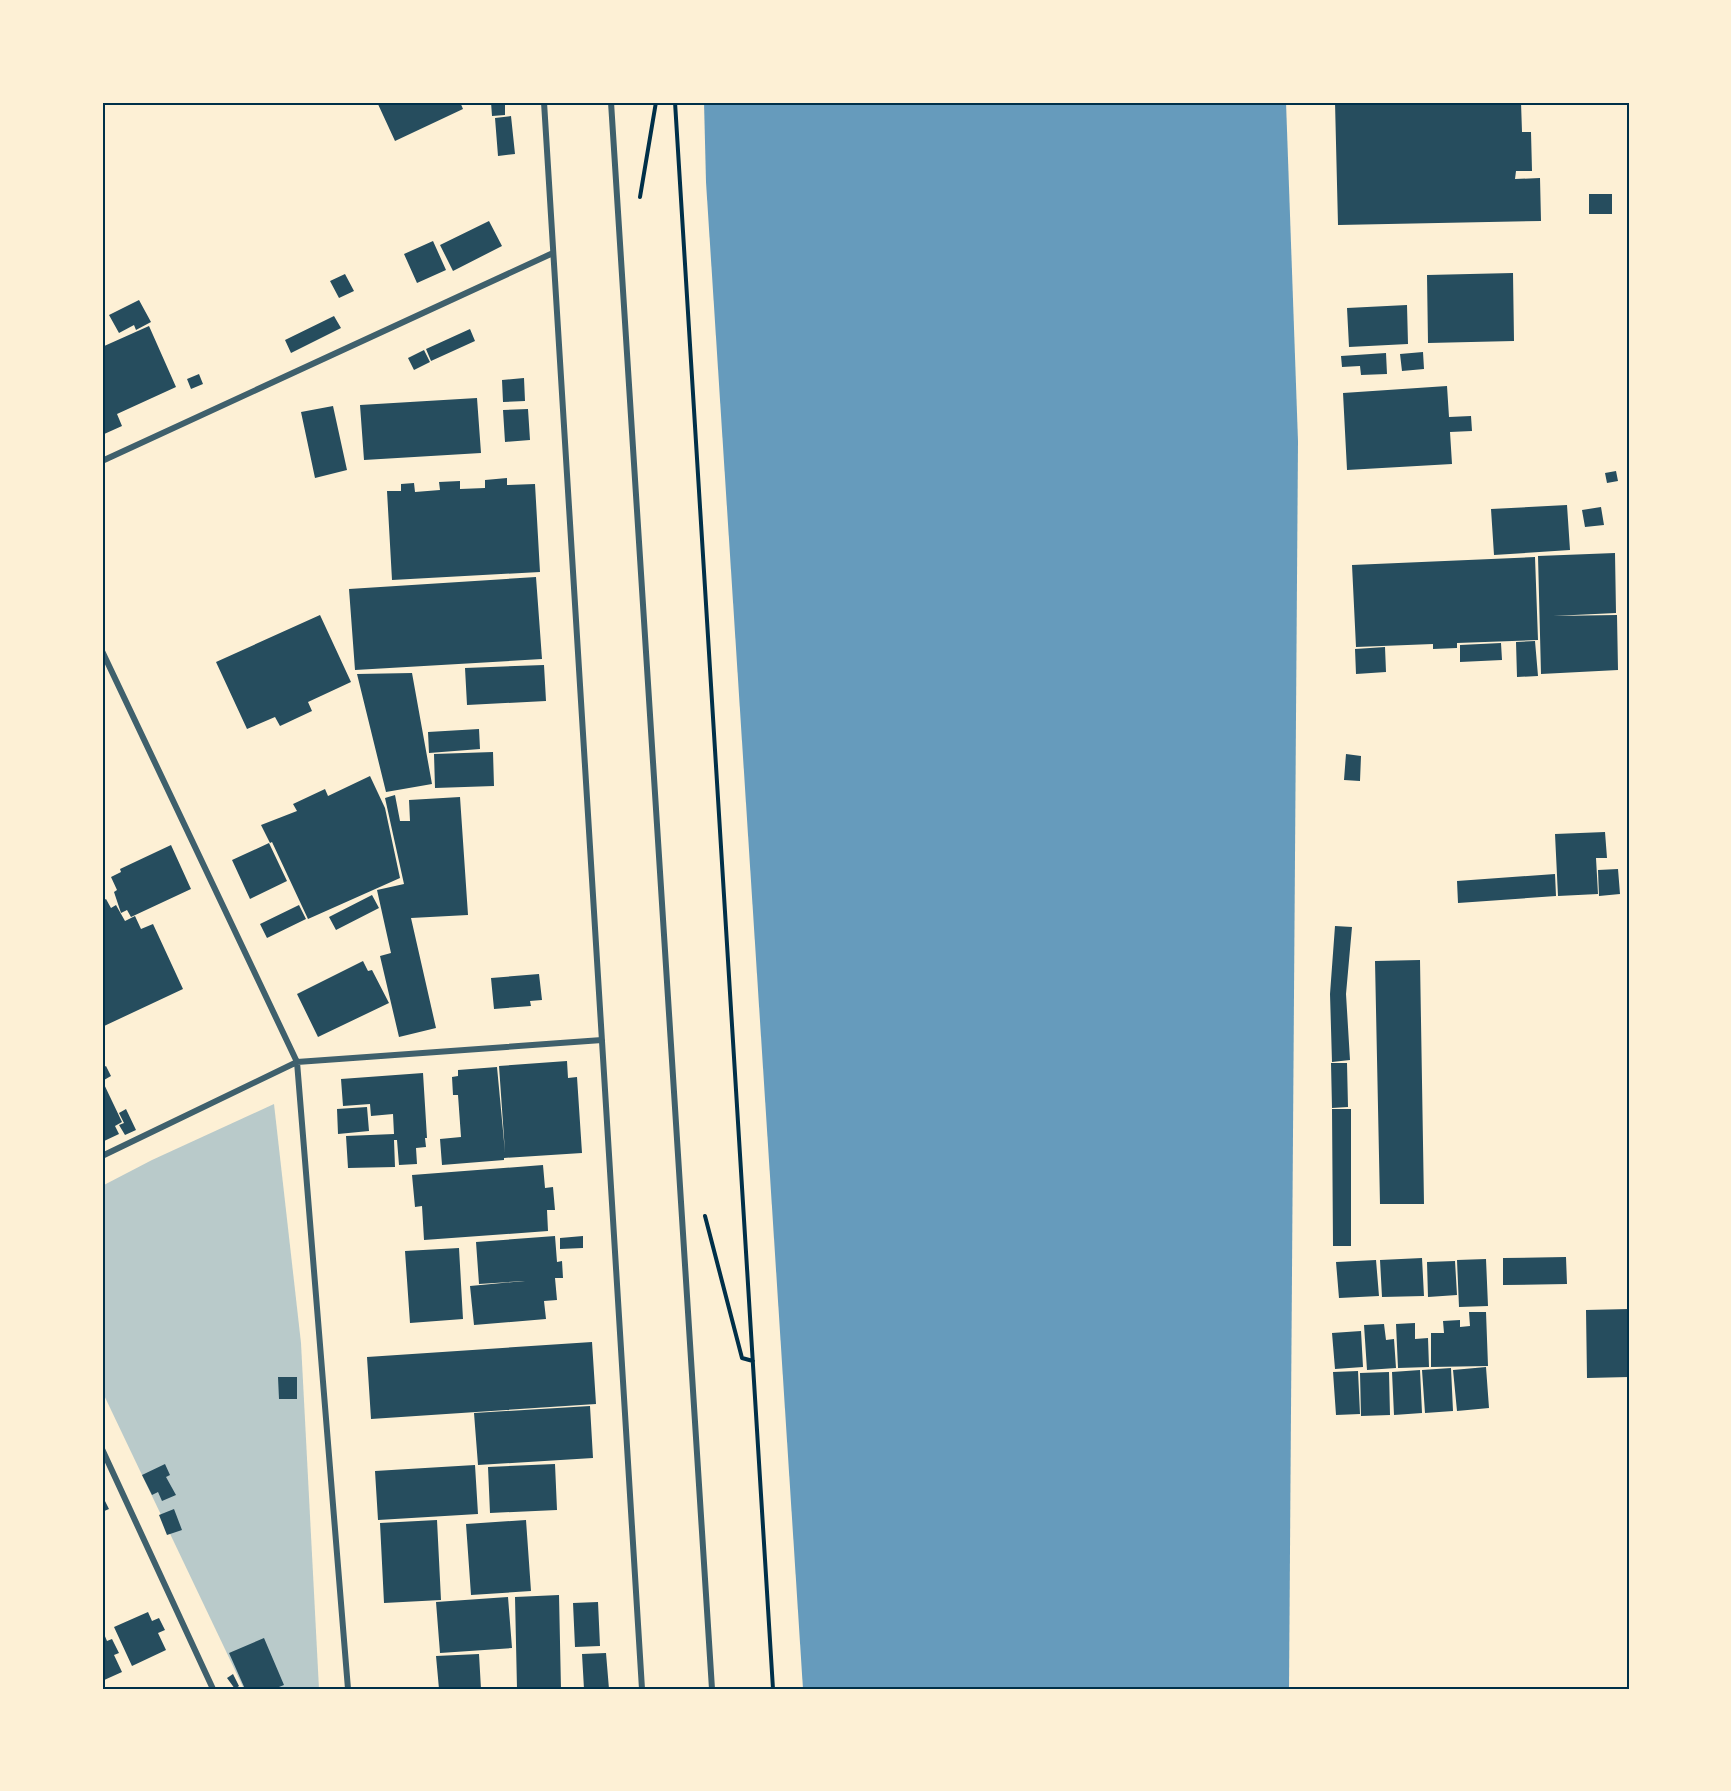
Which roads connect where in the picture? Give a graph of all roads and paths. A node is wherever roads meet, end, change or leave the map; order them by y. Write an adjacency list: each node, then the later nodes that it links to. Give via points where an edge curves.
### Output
1 (544, 102): 6 (street)
2 (611, 102): 12 (street)
3 (656, 102): 5 (path)
4 (675, 102): 13 (path)
5 (639, 200)
6 (554, 254): 7 (street); 9 (street)
7 (102, 461)
8 (102, 651): 10 (street)
9 (602, 1040): 10 (street); 17 (street)
10 (297, 1062): 11 (street); 16 (street)
11 (102, 1156)
12 (680, 1186): 13 (path, via 700,1196 742,1358); 18 (street)
13 (753, 1361): 19 (path)
14 (102, 1449): 15 (street)
15 (213, 1689)
16 (348, 1689)
17 (642, 1689)
18 (712, 1689)
19 (773, 1689)

